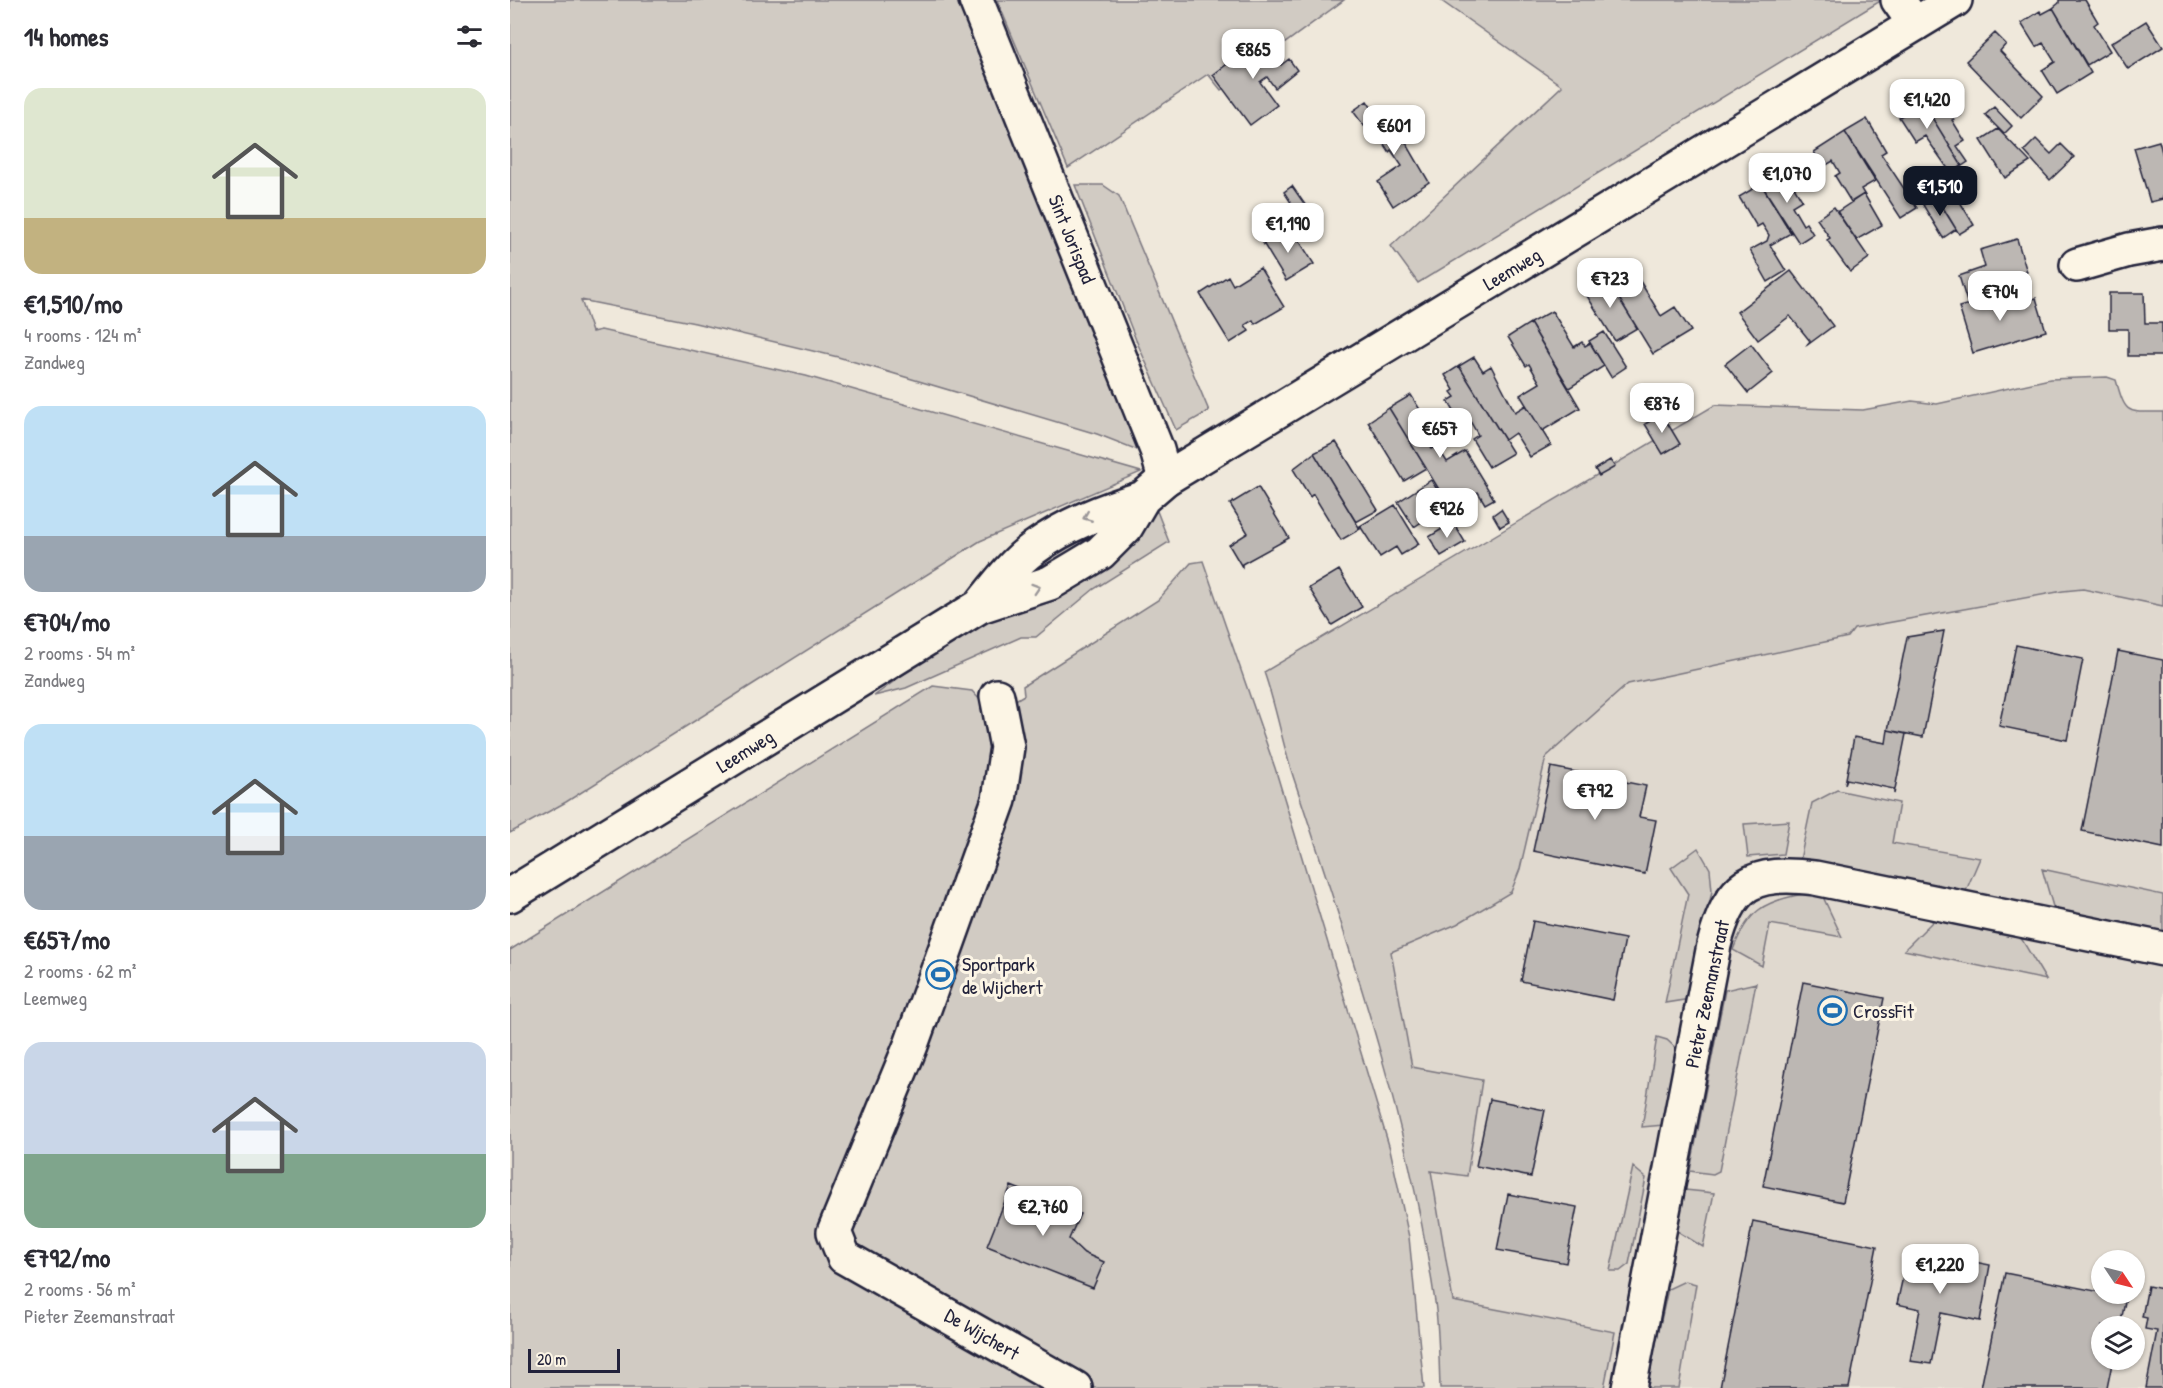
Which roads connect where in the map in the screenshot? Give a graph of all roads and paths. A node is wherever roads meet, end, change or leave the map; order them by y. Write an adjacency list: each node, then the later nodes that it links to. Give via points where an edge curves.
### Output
1 (976, 0): 6 (street, Sint Jorispad, via 1157,450)
2 (1955, 0): 3 (street, Leemweg)
3 (1907, 12): 6 (street, Leemweg)
4 (2163, 244): 5 (street)
5 (2078, 265)
6 (1154, 489): 8 (street, Leemweg, via 1077,521 1032,549 980,606)
7 (997, 696): 10 (street, De Wijchert, via 1006,747 999,800 911,1045 834,1232 844,1257)
8 (510, 895)
9 (2163, 949): 11 (street, Pieter Zeemanstraat, via 1788,874 1757,879 1740,889 1719,922)
10 (1075, 1388)
11 (1629, 1388)

